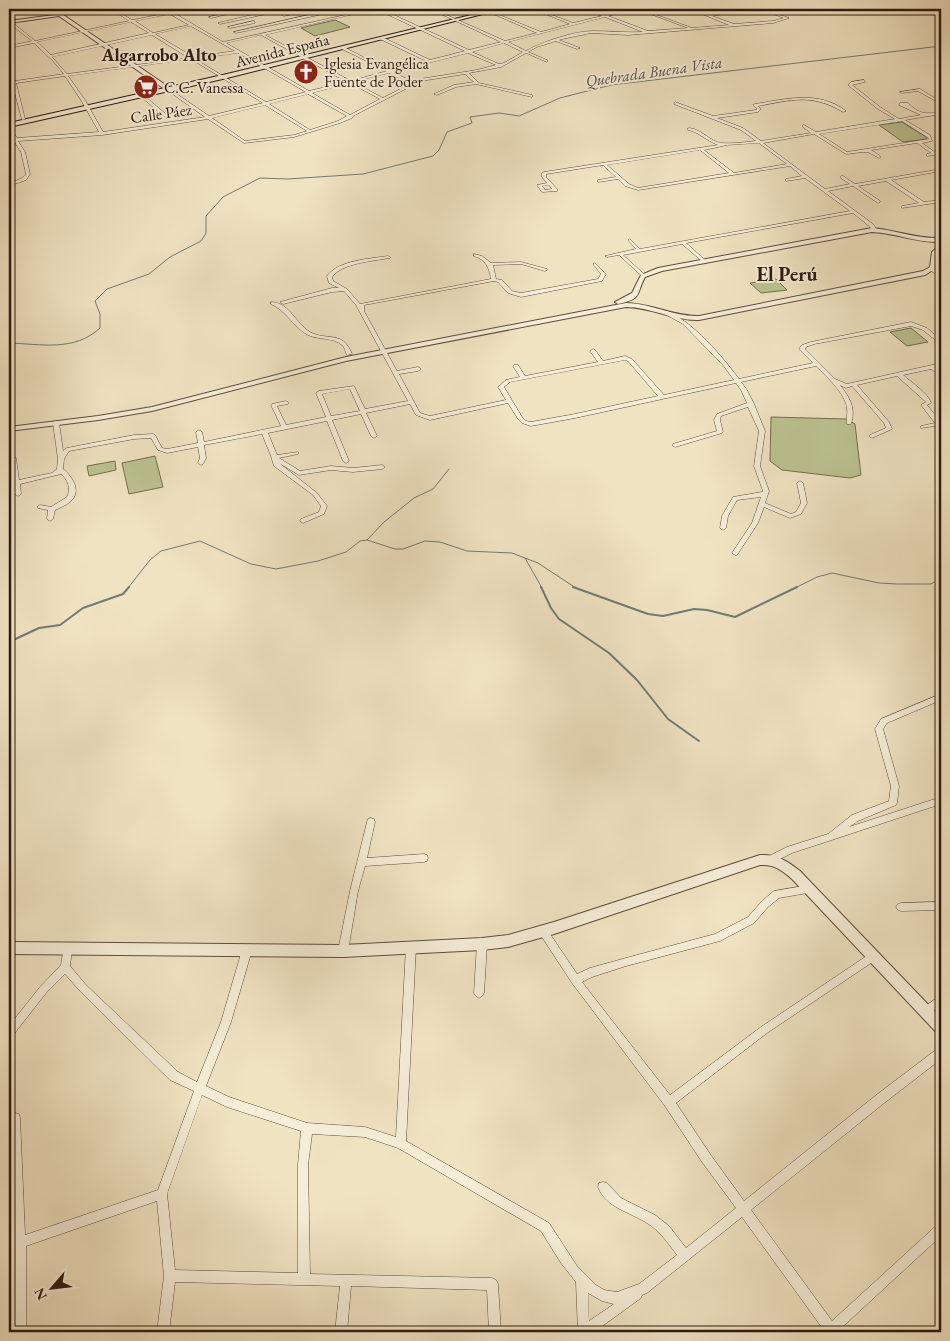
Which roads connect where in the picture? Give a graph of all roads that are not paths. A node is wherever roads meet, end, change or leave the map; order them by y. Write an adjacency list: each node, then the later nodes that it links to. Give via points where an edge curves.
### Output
1 (92, 9): 34 (street)
2 (112, 9): 40 (street)
3 (164, 9): 26 (street)
4 (189, 9): 26 (street)
5 (215, 9): 6 (street); 27 (street); 29 (street)
6 (221, 9)
7 (247, 9): 29 (street)
8 (268, 9): 24 (street)
9 (288, 9): 24 (street)
10 (297, 9): 25 (street)
11 (313, 9): 25 (street)
12 (377, 9): 31 (street); 54 (street)
13 (418, 9): 31 (street)
14 (431, 9): 38 (street)
15 (501, 9): 23 (main road, Avenida España)
16 (534, 9): 45 (street)
17 (586, 9): 33 (street)
18 (633, 9): 33 (street, Calle Páez)
19 (638, 9): 51 (street)
20 (691, 9): 32 (street)
21 (748, 9): 32 (street)
22 (761, 9): 47 (street, via 787,18)
23 (489, 10): 38 (main road, Avenida España); 57 (street)
24 (274, 11): 30 (street); 36 (street)
25 (302, 11): 30 (street)
26 (170, 13): 40 (street); 46 (street)
27 (202, 13)
28 (322, 13): 37 (street)
29 (224, 14): 35 (street)
30 (284, 15): 37 (street)
31 (392, 15): 50 (street)
32 (709, 15): 47 (street)
33 (605, 16): 45 (street, Calle Páez); 56 (street)
34 (62, 17): 44 (street); 52 (street)
35 (211, 17)
36 (245, 17): 41 (street); 42 (street)
37 (293, 19): 43 (street)
38 (454, 19): 50 (main road, Avenida España); 63 (street)
39 (274, 20): 43 (street)
40 (132, 21): 52 (street); 58 (street)
41 (254, 22): 48 (street); 49 (street)
42 (220, 23)
43 (279, 23): 48 (street)
44 (10, 24): 62 (street)
45 (573, 24): 55 (street); 57 (street, Calle Páez)
46 (192, 25): 58 (street); 64 (street)
47 (735, 25): 51 (street)
48 (262, 26): 53 (street); 54 (street)
49 (230, 27)
50 (419, 28): 60 (main road, Avenida España); 71 (street); 73 (main road, Avenida España)
51 (693, 29): 56 (street)
52 (83, 31): 62 (street); 65 (street)
53 (236, 32)
54 (272, 32): 59 (street)
55 (591, 32): 56 (street); 61 (street)
56 (648, 32)
57 (540, 33): 61 (street); 63 (street, Calle Páez)
58 (153, 34): 65 (street); 74 (street)
59 (261, 34): 64 (street); 73 (street)
60 (381, 38): 67 (main road, Avenida España); 76 (street)
61 (556, 40): 68 (street); 69 (street)
62 (36, 41): 66 (street); 72 (street)
63 (506, 42): 69 (street); 71 (street, Calle Páez)
64 (223, 43): 70 (street)
65 (102, 44): 72 (street); 77 (street)
66 (9, 47)
67 (343, 48): 73 (main road, Avenida España); 80 (street)
68 (578, 48)
69 (528, 51): 75 (street); 79 (street)
70 (239, 52): 74 (street); 78 (street)
71 (470, 52): 76 (street, Calle Páez); 79 (street)
72 (51, 56): 82 (street)
73 (303, 56): 78 (main road, Avenida España); 86 (street)
74 (192, 58): 77 (street); 84 (street)
75 (546, 60)
76 (430, 62): 80 (street, Calle Páez)
77 (134, 66): 82 (street); 91 (street)
78 (263, 66): 84 (main road, Avenida España); 93 (street)
79 (500, 66): 81 (street)
80 (391, 72): 86 (street, Calle Páez); 88 (street)
81 (466, 73): 88 (street); 89 (street)
82 (68, 75): 87 (street); 101 (street)
83 (9, 76): 87 (street)
84 (222, 76): 91 (main road, Avenida España); 100 (street)
85 (864, 81): 112 (street, via 850,86)
86 (351, 82): 93 (street, Calle Páez); 97 (street)
87 (15, 83): 90 (street); 111 (street)
88 (412, 83): 97 (street)
89 (476, 83): 94 (street, via 455,86); 96 (street)
90 (9, 84)
91 (167, 88): 95 (main road, Avenida España); 101 (main road, Avenida España); 108 (street)
92 (902, 92): 98 (street, via 919,90)
93 (310, 93): 100 (street, Calle Páez); 109 (street)
94 (436, 94)
95 (140, 95): 101 (main road, Avenida España); 106 (street)
96 (531, 96)
97 (382, 99): 109 (street)
98 (941, 102)
99 (675, 103): 110 (street)
100 (268, 104): 108 (street, Calle Páez); 117 (street)
101 (87, 106): 111 (main road, Avenida España); 114 (main road, Avenida España); 119 (street)
102 (913, 110): 107 (street)
103 (844, 111): 110 (street, via 826,100 803,97 755,105 759,109 757,111)
104 (941, 113): 105 (street)
105 (933, 115): 107 (street); 113 (street)
106 (166, 116)
107 (926, 116): 112 (street)
108 (211, 117): 117 (street, via 244,142); 119 (street, Calle Páez)
109 (351, 117): 117 (street)
110 (712, 118): 122 (street, via 742,129)
111 (23, 119): 114 (main road, Avenida España)
112 (901, 120): 118 (street); 123 (street, via 932,139)
113 (941, 120)
114 (9, 125): 120 (street)
115 (804, 126): 118 (street)
116 (689, 130): 124 (street, via 693,129 713,142)
117 (310, 131)
118 (815, 133): 122 (street); 126 (street, via 842,152)
119 (102, 134): 120 (street, Calle Páez)
120 (17, 139): 121 (street, Calle Páez); 144 (street, via 28,175)
121 (9, 140)
122 (760, 142): 124 (street); 133 (street)
123 (918, 142): 126 (street); 128 (street, via 935,154)
124 (727, 144): 125 (street)
125 (701, 149): 130 (street); 136 (street)
126 (863, 151): 129 (street)
127 (624, 153): 130 (street)
128 (928, 155)
129 (879, 158)
130 (631, 159): 132 (street)
131 (570, 160): 134 (street)
132 (603, 163): 134 (street); 139 (street)
133 (790, 165): 136 (street); 137 (street)
134 (576, 168): 143 (street, via 544,173)
135 (941, 170): 141 (street)
136 (733, 174): 139 (street, via 638,189 632,189)
137 (806, 176): 140 (street); 146 (street)
138 (843, 177): 145 (street)
139 (619, 178): 142 (street)
140 (788, 180)
141 (888, 180): 145 (street); 149 (street)
142 (600, 181)
143 (550, 184)
144 (9, 185)
145 (854, 186): 146 (street); 148 (street)
146 (825, 190): 151 (street)
147 (941, 201): 149 (street)
148 (878, 202)
149 (923, 204): 150 (street)
150 (904, 207)
151 (853, 212): 152 (street); 155 (street)
152 (875, 230): 154 (street, via 923,240); 162 (street)
153 (630, 240): 157 (street)
154 (941, 240)
155 (682, 242): 157 (street); 162 (street)
156 (941, 246): 166 (street, via 935,252)
157 (639, 250): 158 (street)
158 (620, 254): 160 (street); 167 (street)
159 (476, 255): 163 (street)
160 (607, 256)
161 (388, 257): 170 (street, via 336,268 330,279)
162 (703, 261): 167 (street, via 660,269)
163 (491, 264): 165 (street, via 522,264); 169 (street)
164 (595, 264): 169 (street, via 604,274 600,280 520,295)
165 (545, 270)
166 (932, 270): 168 (street); 174 (street, via 698,318 682,318)
167 (643, 276): 176 (street, via 638,291 624,301)
168 (941, 276)
169 (494, 280): 173 (street, via 362,304)
170 (345, 290): 172 (street, via 332,290); 173 (street)
171 (266, 302): 172 (street)
172 (283, 305): 178 (street, via 305,331 323,340 339,339)
173 (361, 311): 176 (street)
174 (667, 312): 176 (street, via 647,306 626,305); 189 (street, via 692,329 726,364)
175 (941, 342): 180 (street, via 924,328 911,324 804,346 802,349)
176 (382, 350): 178 (street); 185 (street); 200 (street, via 152,409)
177 (592, 351): 179 (street)
178 (350, 354): 202 (street, via 150,404)
179 (601, 362): 188 (street); 192 (street, via 630,360)
180 (816, 364): 189 (street); 190 (street)
181 (941, 364): 183 (street)
182 (516, 366): 188 (street)
183 (932, 366): 186 (street); 187 (street)
184 (418, 369): 185 (street)
185 (395, 373): 194 (street)
186 (898, 374): 191 (street); 201 (street, via 925,397 928,402 924,405)
187 (941, 374)
188 (524, 378): 193 (street, via 503,383 501,387)
189 (737, 381): 192 (street); 196 (street)
190 (835, 382): 191 (street, via 846,386); 199 (street, via 850,403)
191 (853, 384): 209 (street, via 890,429)
192 (662, 397): 193 (street, via 531,424 524,422)
193 (509, 401): 194 (street, via 430,418 418,414)
194 (411, 402): 197 (street)
195 (286, 403): 203 (street, via 274,406)
196 (751, 404): 211 (street, via 719,415 720,432); 225 (street, via 762,431 757,466)
197 (364, 411): 198 (street); 198 (street, via 352,387 319,393); 208 (street)
198 (330, 418): 203 (street); 218 (street)
199 (849, 422)
200 (56, 423): 205 (street); 212 (street)
201 (940, 423): 204 (street)
202 (9, 424)
203 (284, 427): 206 (street)
204 (923, 427)
205 (9, 429)
206 (264, 431): 210 (street); 215 (street)
207 (199, 432): 210 (street)
208 (374, 436)
209 (872, 436)
210 (202, 444): 213 (street, via 167,451 160,449 153,436 147,435); 219 (street)
211 (675, 445)
212 (60, 448): 213 (street); 217 (street)
213 (68, 450): 217 (street)
214 (296, 453): 215 (street)
215 (274, 457): 220 (street, via 299,473 331,468); 230 (street, via 276,465 315,494 324,506 322,513)
216 (9, 459): 222 (street, via 13,458)
217 (62, 460): 221 (street)
218 (346, 461)
219 (201, 463)
220 (382, 467)
221 (60, 470): 222 (street); 228 (street, via 68,475 72,491 70,498)
222 (12, 483): 224 (street)
223 (800, 483): 226 (street, via 804,504 799,513 790,516)
224 (18, 494)
225 (765, 494): 226 (street); 231 (street, via 735,498 725,516)
226 (761, 504): 232 (street, via 755,523)
227 (40, 507): 228 (street)
228 (52, 509): 229 (street)
229 (50, 519)
230 (303, 521)
231 (723, 528)
232 (735, 553)
233 (941, 697): 236 (street, via 884,721 879,729 895,786 893,803 855,818)
234 (941, 801): 236 (street)
235 (371, 822): 239 (street)
236 (831, 836): 238 (street)
237 (424, 858): 239 (street)
238 (772, 859): 240 (street, via 782,863); 243 (street, via 760,860)
239 (361, 862): 249 (street)
240 (810, 889): 250 (street); 252 (street, via 777,894 752,920 717,938 626,962)
241 (941, 906): 242 (street)
242 (901, 907)
243 (542, 931): 244 (street, via 508,941); 252 (street)
244 (482, 944): 246 (street); 253 (street)
245 (9, 948): 247 (street)
246 (411, 948): 249 (street); 263 (street)
247 (67, 949): 248 (street); 251 (street)
248 (248, 950): 249 (street); 259 (street, via 226,1022)
249 (343, 951)
250 (874, 956): 255 (street); 260 (street, via 764,1030)
251 (65, 967): 257 (street); 259 (street, via 174,1076)
252 (575, 980): 260 (street)
253 (479, 993)
254 (941, 1000): 255 (street)
255 (926, 1011): 256 (street)
256 (941, 1027)
257 (11, 1031)
258 (941, 1053): 266 (street)
259 (200, 1089): 262 (street, via 227,1102); 265 (street)
260 (669, 1102): 266 (street)
261 (14, 1118): 268 (street)
262 (307, 1128): 263 (street, via 365,1132); 271 (street, via 303,1165)
263 (401, 1144): 273 (street, via 545,1227)
264 (603, 1187): 269 (street, via 617,1202 665,1230)
265 (162, 1194): 268 (street); 270 (street)
266 (742, 1208): 269 (street); 275 (street)
267 (941, 1229): 275 (street)
268 (14, 1245): 276 (street)
269 (684, 1255): 274 (street)
270 (170, 1276): 271 (street); 277 (street)
271 (304, 1280): 272 (street)
272 (346, 1281): 278 (street); 279 (street, via 492,1284)
273 (582, 1281): 274 (street, via 614,1298); 280 (street)
274 (643, 1289): 280 (street)
275 (831, 1331)
276 (20, 1332)
277 (163, 1332)
278 (340, 1332)
279 (495, 1332)
280 (584, 1332)

